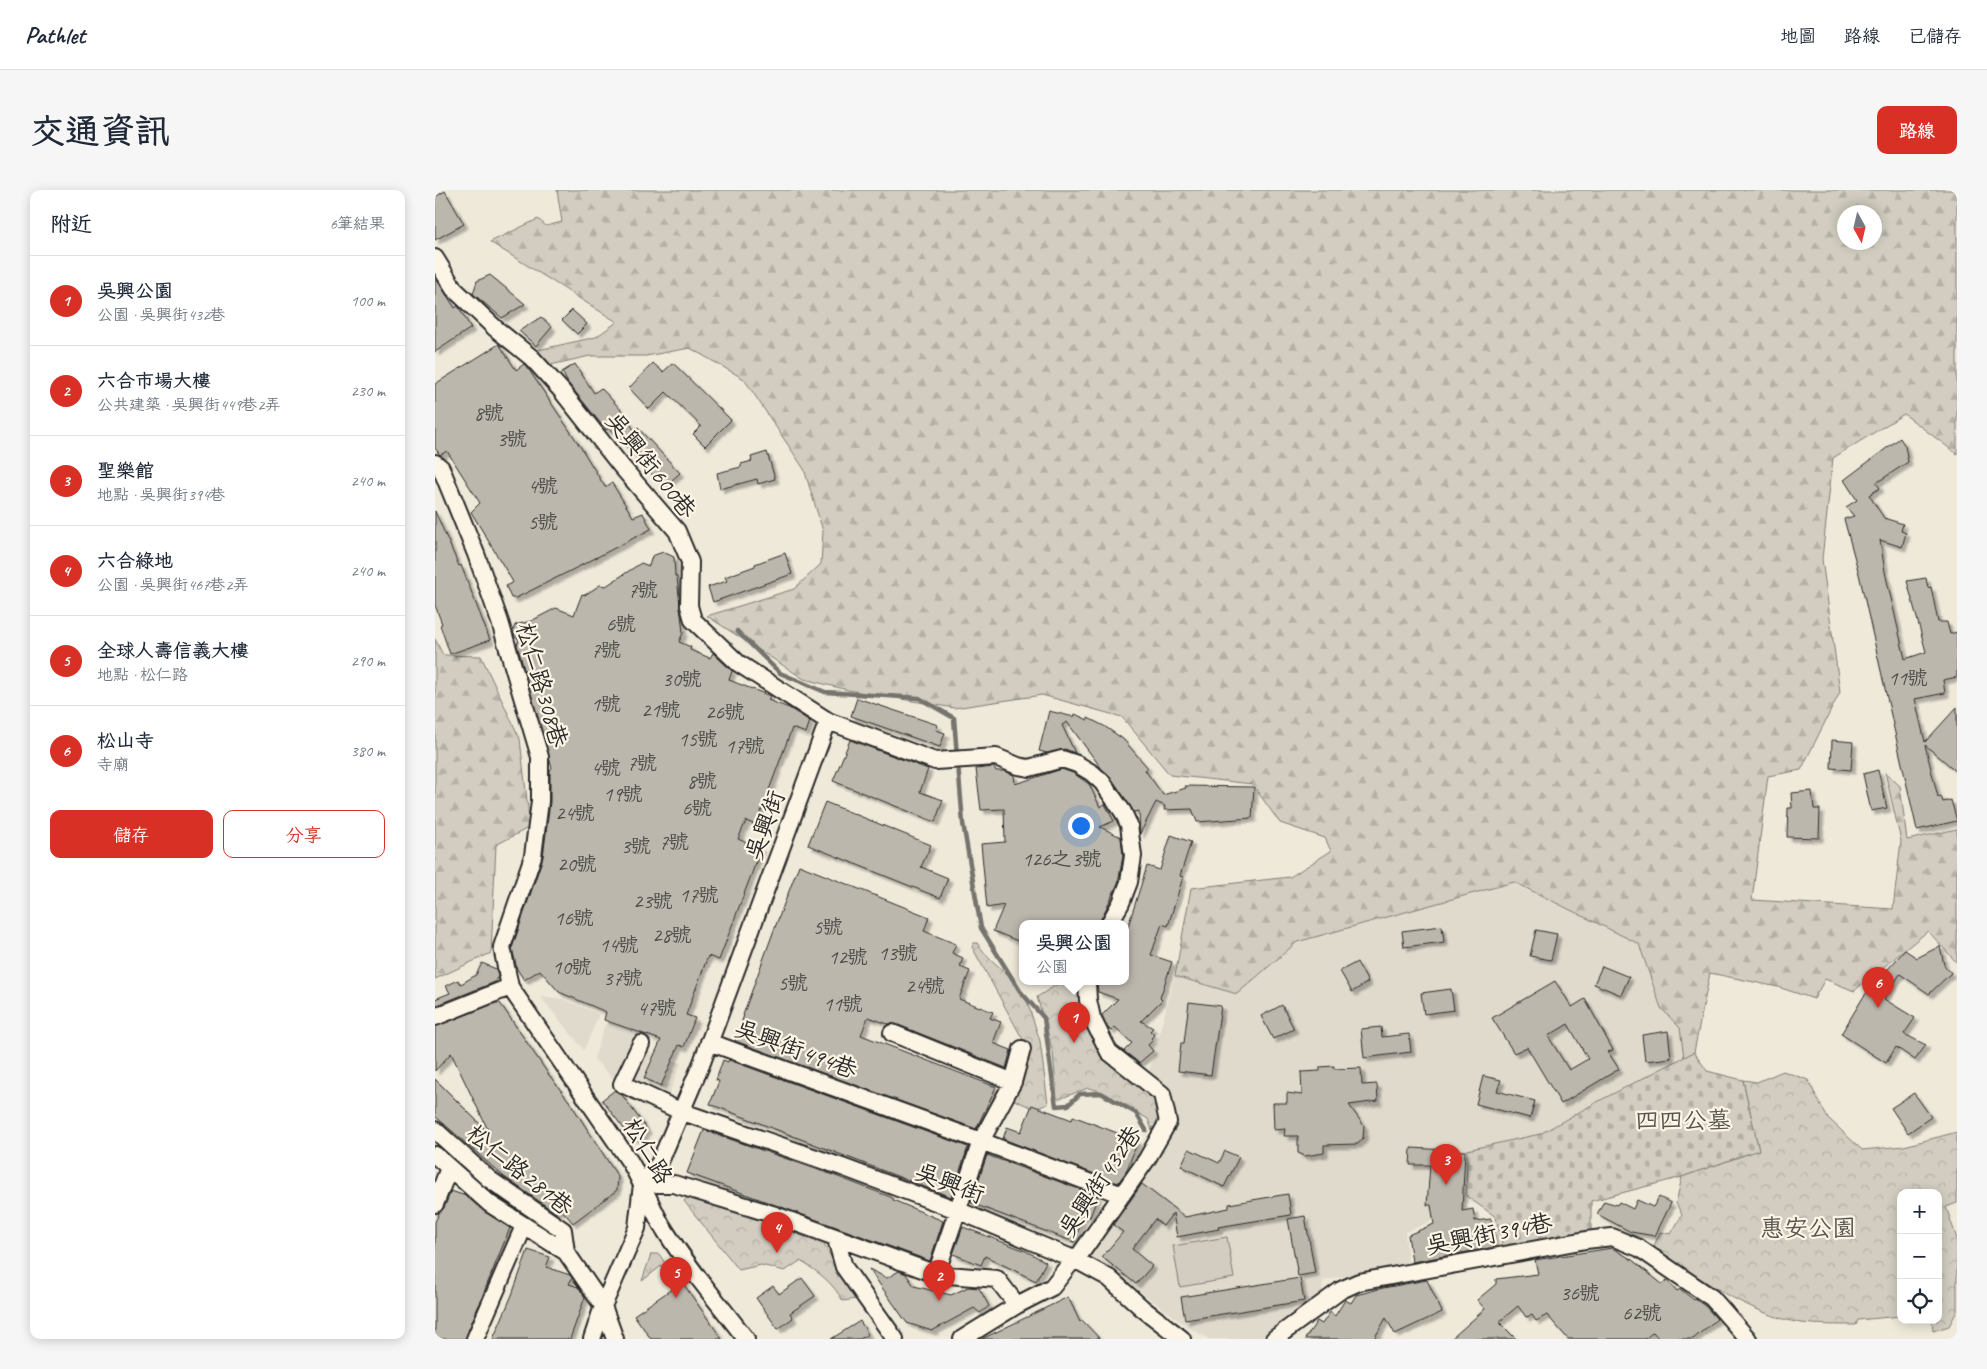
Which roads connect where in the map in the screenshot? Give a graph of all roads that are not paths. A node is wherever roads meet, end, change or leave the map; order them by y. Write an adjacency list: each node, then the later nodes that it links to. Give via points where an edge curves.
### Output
1 (435, 258): 3 (street, 吳興街600巷, via 454,289 532,358 561,390 677,531 690,562 689,606 693,620 738,663)
2 (435, 463): 6 (street, 松仁路308巷, via 441,468 476,554 540,757 540,800 533,856 502,948)
3 (828, 721): 4 (street, 吳興街600巷, via 935,761 996,757 1029,768 1062,758 1093,773 1123,812 1132,838 1129,882); 9 (street, 吳興街)
4 (1111, 920)
5 (1087, 985): 19 (street, 吳興街432巷, via 1092,1018 1109,1052 1162,1094 1168,1122)
6 (510, 987): 7 (street); 18 (street, 松仁路)
7 (435, 1017)
8 (893, 1033): 12 (street)
9 (709, 1042): 13 (street, 吳興街); 15 (street, 吳興街494巷)
10 (641, 1044): 13 (street, via 622,1084)
11 (1022, 1049): 12 (street)
12 (1013, 1082): 15 (street)
13 (680, 1111): 18 (street, 吳興街, via 659,1164); 21 (street, 吳興街)
14 (435, 1130): 24 (street, 松仁路281巷, via 489,1179 563,1230)
15 (981, 1141): 19 (street, 吳興街494巷); 21 (street)
16 (435, 1155): 17 (street)
17 (449, 1168): 20 (street); 22 (street, via 490,1204)
18 (642, 1184): 23 (street, via 674,1184 775,1215); 28 (street, via 637,1228); 33 (street, 松仁路, via 661,1224)
19 (1122, 1195): 25 (street, 吳興街432巷)
20 (435, 1204)
21 (957, 1210): 25 (street, 吳興街); 26 (street)
22 (524, 1226): 24 (street); 30 (street)
23 (836, 1238): 26 (street); 34 (street, via 843,1267)
24 (566, 1252): 28 (street)
25 (1076, 1260): 27 (street, 吳興街432巷, via 1052,1287); 36 (street, 吳興街, via 1109,1278 1141,1308)
26 (936, 1274): 27 (street, via 997,1279)
27 (1017, 1305): 29 (street, 吳興街432巷)
28 (603, 1306): 31 (street); 32 (street)
29 (980, 1335): 35 (street, 吳興街432巷)
30 (475, 1339)
31 (592, 1339)
32 (615, 1339)
33 (746, 1339)
34 (895, 1339)
35 (962, 1339)
36 (1182, 1339)
37 (1275, 1339): 38 (street, 吳興街394巷, via 1341,1290 1359,1282 1612,1237 1639,1248 1712,1298)
38 (1748, 1339)

